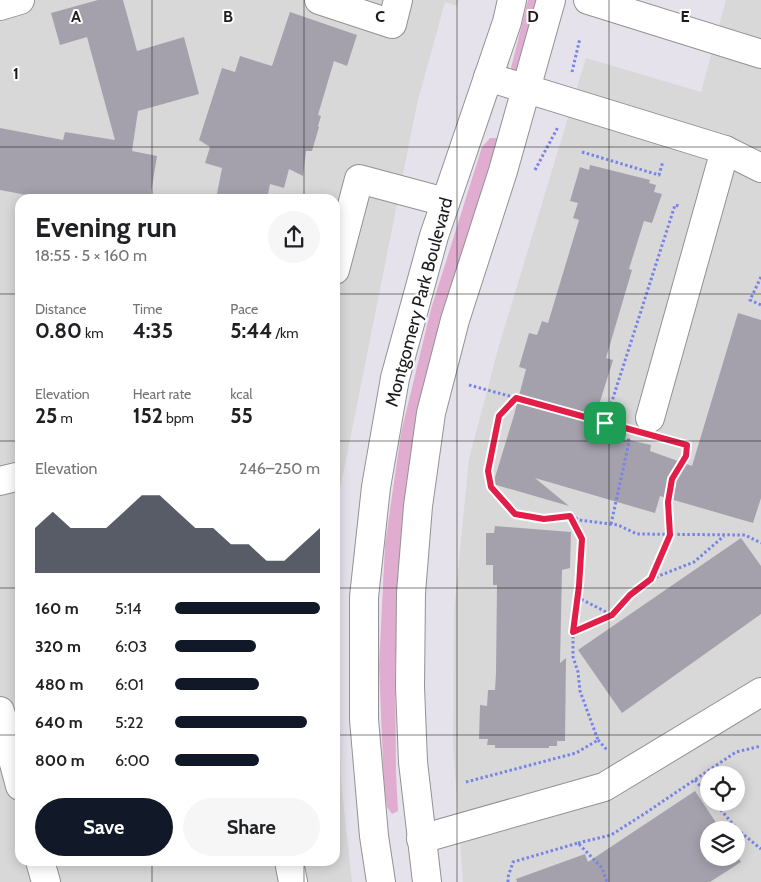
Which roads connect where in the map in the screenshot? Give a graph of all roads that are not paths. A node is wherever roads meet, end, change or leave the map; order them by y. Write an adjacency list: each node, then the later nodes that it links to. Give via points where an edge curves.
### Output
1 (20, 0): 7 (street)
2 (319, 0): 3 (street, via 392,24)
3 (398, 0)
4 (512, 0): 10 (street, Montgomery Park Boulevard)
5 (551, 0): 11 (street)
6 (588, 0): 8 (street)
7 (0, 6)
8 (662, 11): 9 (street)
9 (761, 54)
10 (488, 77): 11 (street); 14 (street, Montgomery Park Boulevard)
11 (526, 90): 12 (street); 22 (street, via 455,320 431,413 418,506 411,593 412,762)
12 (725, 150): 13 (street); 16 (street)
13 (761, 168)
14 (445, 202): 15 (street, via 359,179); 27 (street, Montgomery Park Boulevard, via 395,378 376,487 364,597 364,719)
15 (340, 251)
16 (657, 428)
17 (15, 477): 18 (street)
18 (0, 481)
19 (761, 692): 22 (street, via 604,787)
20 (0, 711): 21 (street)
21 (15, 767)
22 (421, 839): 28 (street)
23 (41, 866): 25 (street)
24 (290, 866): 26 (street)
25 (46, 882)
26 (293, 882)
27 (381, 882)
28 (428, 882)

